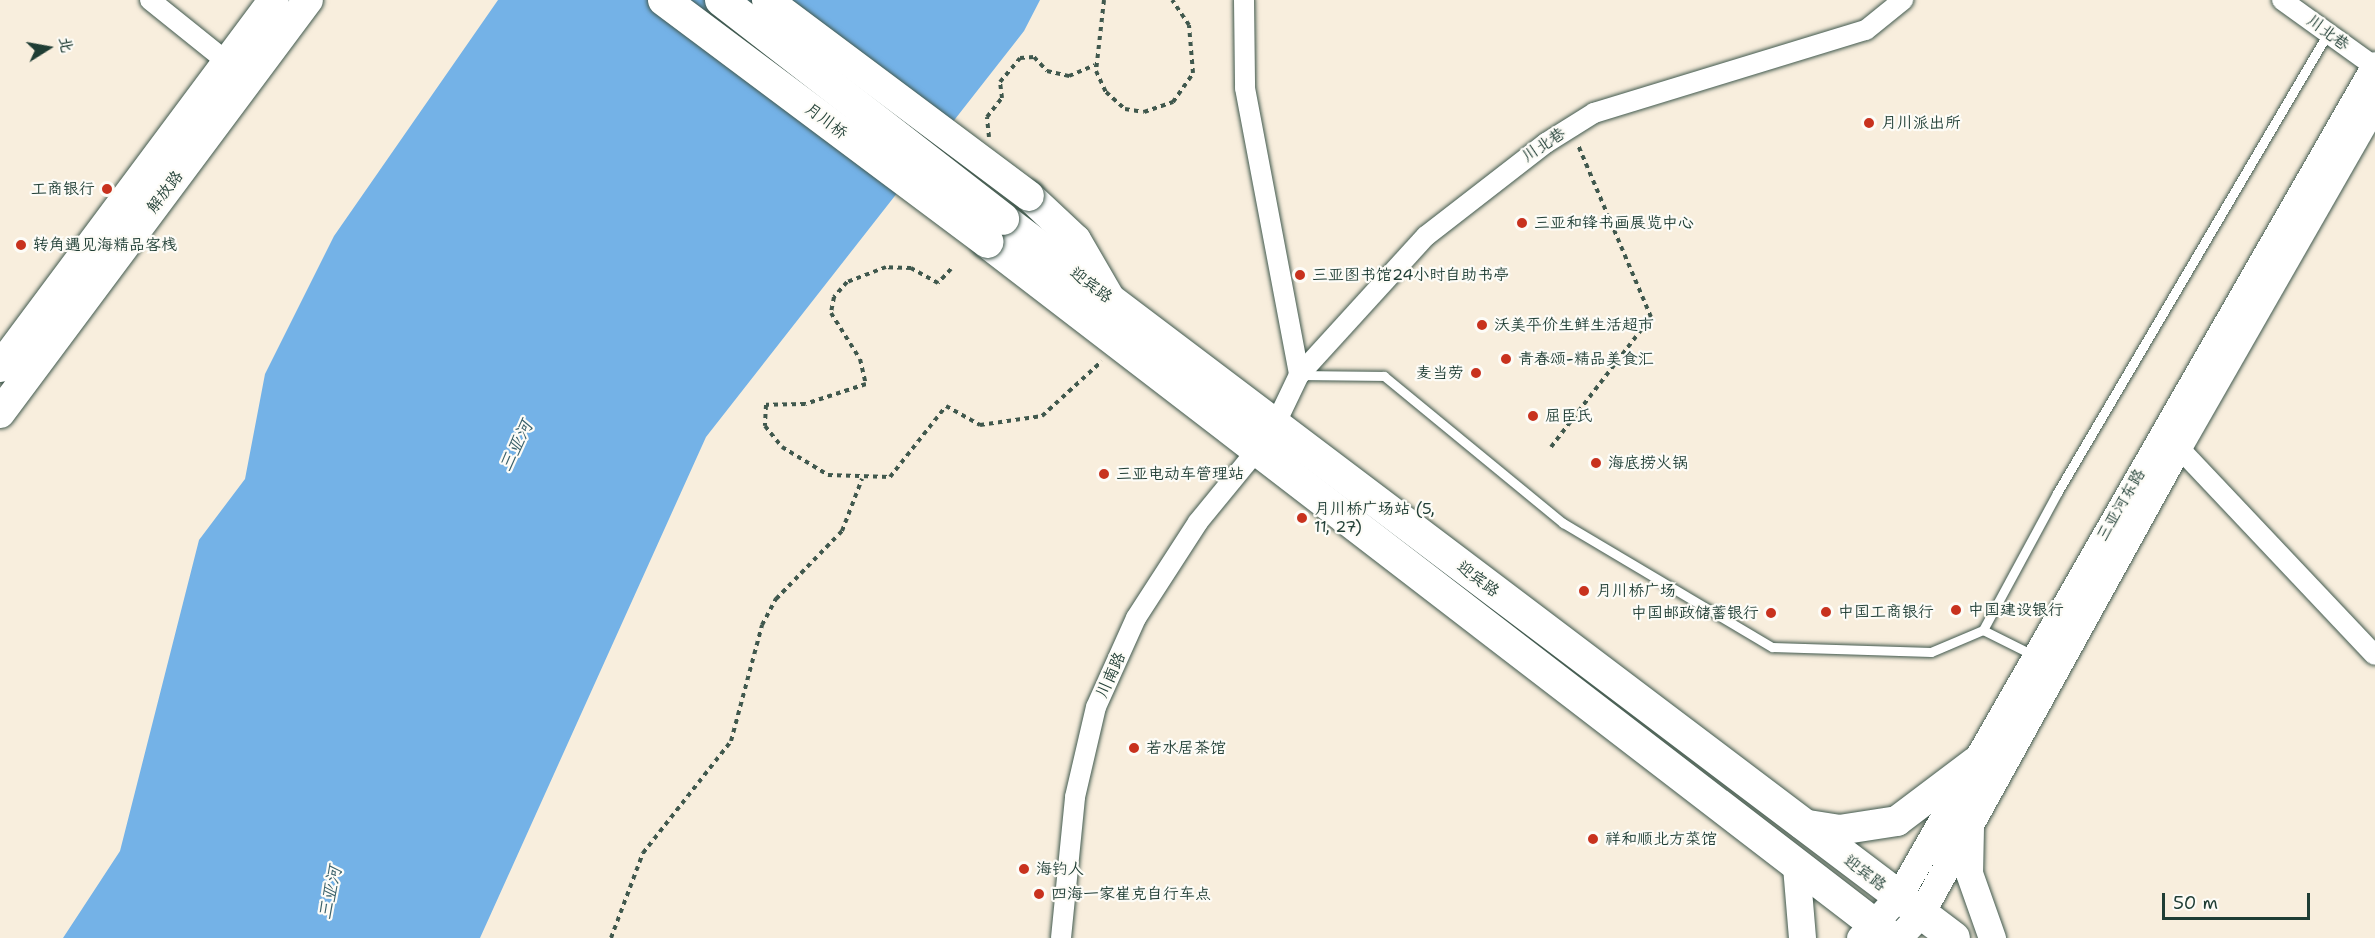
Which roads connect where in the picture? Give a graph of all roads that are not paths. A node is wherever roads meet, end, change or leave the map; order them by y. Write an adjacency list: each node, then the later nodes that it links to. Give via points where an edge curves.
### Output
1 (150, 0): 11 (street)
2 (274, 0): 11 (main road, 解放路)
3 (308, 0): 18 (main road, 解放路)
4 (664, 0): 14 (highway, 月川桥, bridge)
5 (721, 0): 14 (highway, 月川桥, bridge)
6 (767, 0): 15 (main road, bridge, via 1029,196 1076,240)
7 (1244, 0): 17 (street, via 1245,88)
8 (1903, 0): 17 (street, 川北巷, via 1866,30 1594,113 1426,236)
9 (2282, 0): 10 (street, 川北巷)
10 (2328, 33): 12 (street, 川北巷); 22 (lane, via 2116,390)
11 (227, 62): 16 (main road, 解放路)
12 (2375, 66): 24 (main road, 三亚河东路)
13 (2375, 103): 20 (main road, 三亚河东路)
14 (995, 231): 15 (highway, 迎宾路); 21 (highway, 迎宾路, via 1119,345)
15 (1112, 302): 19 (highway, 迎宾路)
16 (0, 367)
17 (1299, 375): 19 (street, 川北巷); 22 (lane, via 1384,376 1563,523 1772,648 1931,652)
18 (0, 413)
19 (1275, 425): 27 (highway, 迎宾路)
20 (2178, 447): 23 (street); 26 (main road, 三亚河东路)
21 (1257, 450): 28 (highway, 迎宾路); 31 (street, 川南路, via 1198,522 1136,618 1096,707 1075,797)
22 (1983, 630): 24 (lane)
23 (2375, 655)
24 (2035, 656): 25 (main road, 三亚河东路)
25 (1976, 762): 27 (main road, via 1897,821 1839,830); 29 (main road, 三亚河东路)
26 (1970, 822): 29 (main road, 三亚河东路); 34 (main road, via 1969,873)
27 (1802, 824): 29 (highway, 迎宾路)
28 (1796, 866): 30 (highway, 迎宾路); 32 (main road)
29 (1910, 905): 30 (main road, 三亚河东路); 33 (highway, 迎宾路)
30 (1881, 935)
31 (1060, 938)
32 (1802, 938)
33 (1954, 938)
34 (1992, 938)

